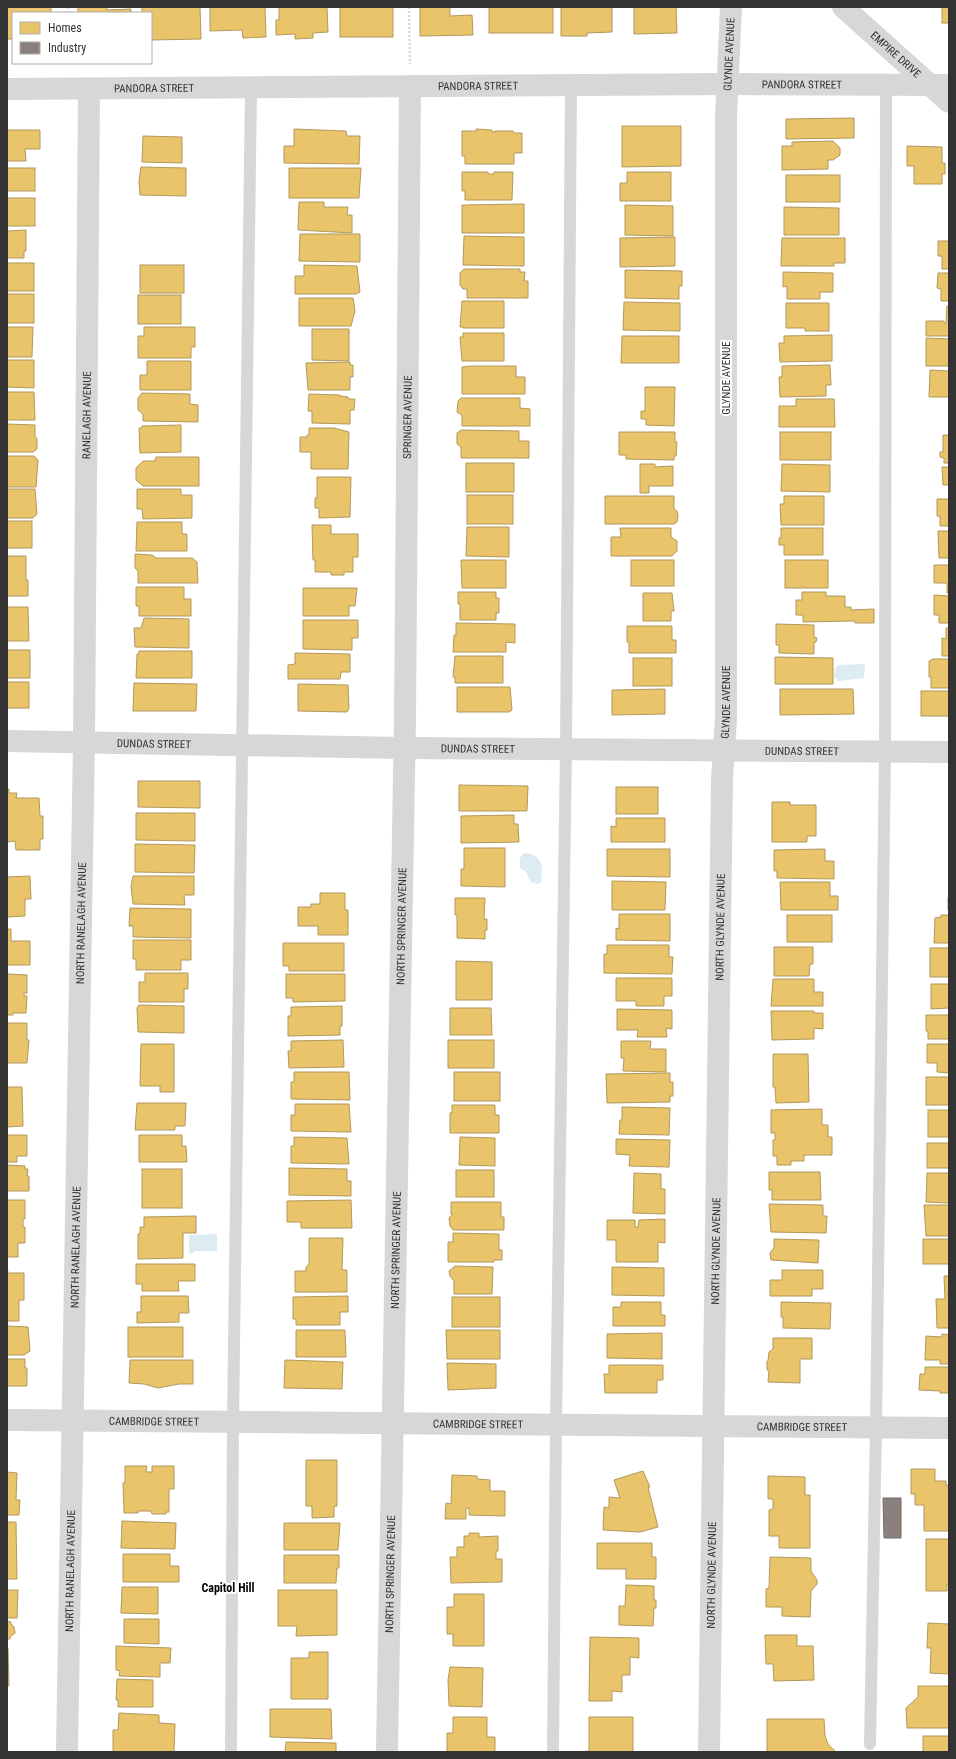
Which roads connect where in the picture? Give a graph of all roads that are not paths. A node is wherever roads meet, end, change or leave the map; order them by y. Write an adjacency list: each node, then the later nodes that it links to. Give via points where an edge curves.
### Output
1 (731, 7): 3 (street, GLYNDE AVENUE)
2 (843, 7): 6 (street, EMPIRE DRIVE)
3 (728, 84): 4 (street, PANDORA STREET); 5 (street, PANDORA STREET); 17 (street, GLYNDE AVENUE)
4 (571, 85): 7 (street, PANDORA STREET); 16 (lane)
5 (886, 85): 6 (street, PANDORA STREET); 18 (lane)
6 (940, 85): 11 (street, EMPIRE DRIVE)
7 (410, 87): 10 (street, PANDORA STREET); 15 (street, SPRINGER AVENUE)
8 (7, 89): 9 (street, PANDORA STREET)
9 (88, 89): 10 (street, PANDORA STREET); 13 (street, RANELAGH AVENUE)
10 (251, 89): 14 (lane)
11 (949, 102)
12 (7, 741): 13 (street, DUNDAS STREET)
13 (84, 742): 14 (street, DUNDAS STREET); 21 (street, NORTH RANELAGH AVENUE)
14 (242, 744): 15 (street, DUNDAS STREET); 22 (lane)
15 (404, 748): 16 (street, DUNDAS STREET); 23 (street, NORTH SPRINGER AVENUE)
16 (566, 749): 17 (street, DUNDAS STREET); 24 (lane)
17 (724, 750): 18 (street, DUNDAS STREET); 25 (street, NORTH GLYNDE AVENUE)
18 (885, 752): 19 (street, DUNDAS STREET); 26 (lane)
19 (949, 752)
20 (7, 1420): 21 (street, CAMBRIDGE STREET)
21 (73, 1420): 22 (street, CAMBRIDGE STREET); 29 (street, NORTH RANELAGH AVENUE)
22 (233, 1422): 23 (street, CAMBRIDGE STREET); 30 (lane)
23 (394, 1423): 24 (street, CAMBRIDGE STREET); 31 (street, NORTH SPRINGER AVENUE)
24 (556, 1424): 25 (street, CAMBRIDGE STREET); 32 (lane)
25 (713, 1426): 26 (street, CAMBRIDGE STREET); 33 (street, NORTH GLYNDE AVENUE)
26 (876, 1427): 27 (street, CAMBRIDGE STREET); 28 (lane)
27 (949, 1428)
28 (870, 1744)
29 (67, 1752)
30 (231, 1752)
31 (387, 1752)
32 (553, 1752)
33 (709, 1752)

